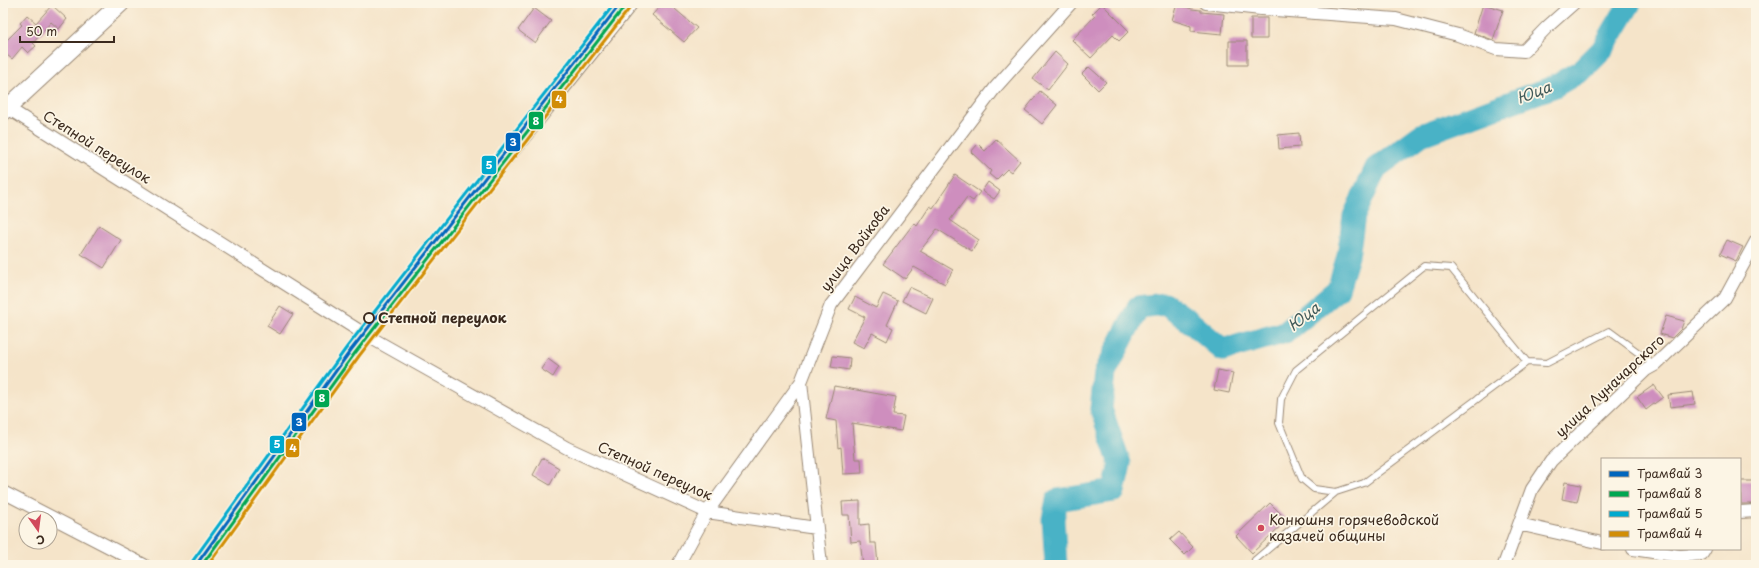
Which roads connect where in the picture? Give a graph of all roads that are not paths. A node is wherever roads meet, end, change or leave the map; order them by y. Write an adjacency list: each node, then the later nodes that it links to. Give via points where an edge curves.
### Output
1 (121, 3): 6 (main road)
2 (632, 3): 8 (street)
3 (1071, 3): 11 (street, улица Войкова, via 995,88 831,305)
4 (1206, 3): 5 (street, via 1396,19 1458,35 1496,49 1524,51)
5 (1574, 3)
6 (4, 108): 8 (street, Степной переулок)
7 (1756, 241): 10 (street, улица Луначарского, via 1725,298)
8 (366, 335): 15 (street, Степной переулок, via 567,448); 24 (street)
9 (1527, 362): 10 (lane, via 1547,363 1609,330); 13 (lane, via 1364,483); 13 (lane, via 1451,268 1424,266 1296,370 1282,399 1279,424 1302,479 1314,489)
10 (1655, 365): 17 (street, улица Луначарского, via 1646,370 1551,461 1532,489)
11 (801, 382): 15 (street); 18 (street, улица Войкова)
12 (3, 492): 23 (street)
13 (1336, 492): 22 (lane)
14 (1756, 511): 16 (street)
15 (707, 512): 18 (street, Степной переулок); 25 (street)
16 (1741, 512)
17 (1519, 524): 19 (street); 27 (street, улица Луначарского)
18 (816, 528): 26 (street, улица Войкова)
19 (1601, 543)
20 (1640, 550): 21 (street, via 1680,556 1702,554)
21 (1705, 550)
22 (1255, 560)
23 (144, 565)
24 (199, 565)
25 (678, 565)
26 (821, 565)
27 (1504, 565)

